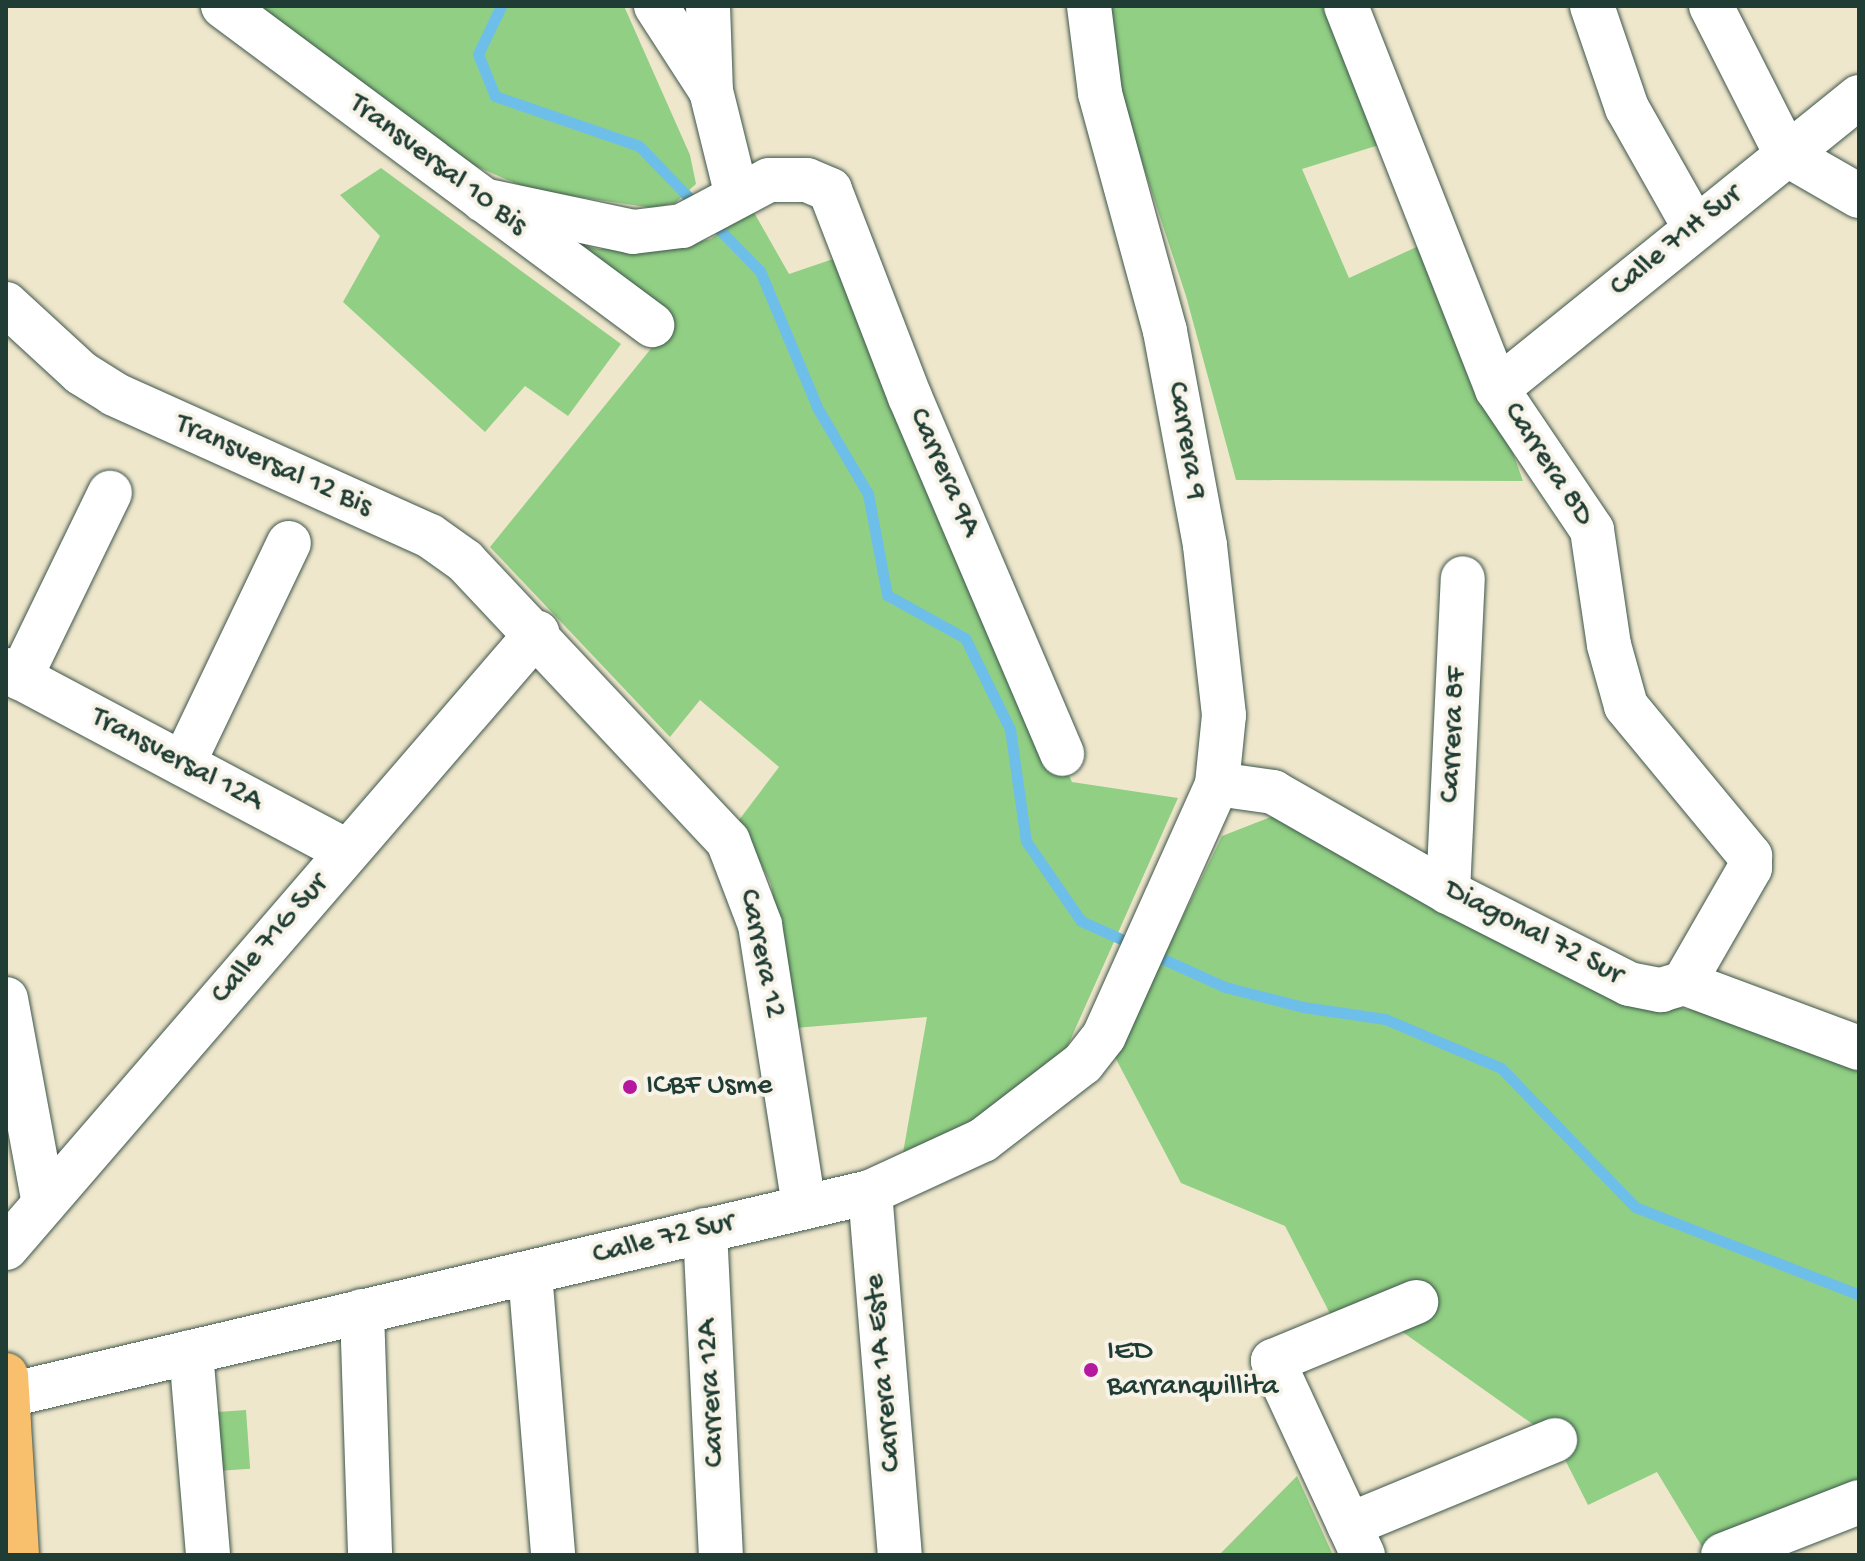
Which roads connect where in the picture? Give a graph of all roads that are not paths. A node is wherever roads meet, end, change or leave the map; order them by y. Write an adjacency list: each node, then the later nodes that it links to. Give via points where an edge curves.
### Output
1 (223, 6): 12 (street, Transversal 10 Bis)
2 (656, 6): 8 (street)
3 (708, 6): 8 (street)
4 (1089, 6): 25 (street, Carrera 9, via 1100,93 1165,331 1205,545 1224,715)
5 (1346, 6): 17 (street, Carrera 8D)
6 (1711, 6): 10 (street)
7 (1595, 7): 14 (street, via 1627,108)
8 (711, 91): 13 (street)
9 (1859, 97): 10 (street, Calle 71H Sur)
10 (1786, 154): 11 (street); 14 (street, Calle 71H Sur)
11 (1859, 196)
12 (483, 200): 13 (street, via 609,230 682,226); 16 (street, Transversal 10 Bis)
13 (731, 200): 23 (street, Carrera 9A, via 781,178 830,190 910,397)
14 (1695, 228): 17 (street, Calle 71H Sur)
15 (6, 304): 21 (street, Transversal 12 Bis, via 81,373 114,394 430,536 465,561)
16 (652, 325)
17 (1497, 389): 29 (street, Carrera 8D, via 1592,530 1609,645 1626,706 1750,856 1750,868)
18 (110, 493): 22 (street)
19 (289, 543): 24 (street)
20 (1463, 578): 28 (street, Carrera 8F)
21 (537, 633): 26 (street, Calle 71G Sur); 34 (street, Carrera 12, via 728,841 760,925)
22 (13, 674): 24 (street, Transversal 12A)
23 (1062, 754)
24 (183, 764): 26 (street, Transversal 12A)
25 (1217, 784): 27 (street, Carrera 9); 28 (street, Diagonal 72 Sur, via 1273,792)
26 (347, 851): 33 (street, Calle 71G Sur)
27 (1179, 876): 32 (street, Calle 72 Sur, via 1118,1006 1083,1063 1019,1117 946,1159)
28 (1448, 892): 29 (street, Diagonal 72 Sur, via 1629,984 1661,990)
29 (1684, 983): 31 (street, Diagonal 72 Sur)
30 (6, 999): 33 (street)
31 (1859, 1048)
32 (870, 1192): 34 (street, Calle 72 Sur); 50 (street, Carrera 1A Este)
33 (44, 1204): 36 (street, Calle 71G Sur)
34 (804, 1207): 35 (street, Calle 72 Sur)
35 (705, 1230): 37 (street, Calle 72 Sur); 49 (street, Carrera 12A)
36 (6, 1248)
37 (530, 1273): 39 (street, Calle 72 Sur); 48 (street)
38 (1416, 1302): 44 (street, via 1273,1361)
39 (362, 1311): 40 (street, Calle 72 Sur); 47 (street)
40 (191, 1352): 41 (street, Calle 72 Sur); 46 (street)
41 (8, 1385): 45 (main road)
42 (1555, 1440): 44 (street)
43 (1859, 1502): 51 (street)
44 (1356, 1540)
45 (17, 1555)
46 (208, 1555)
47 (370, 1555)
48 (553, 1555)
49 (721, 1555)
50 (900, 1555)
51 (1723, 1555)

